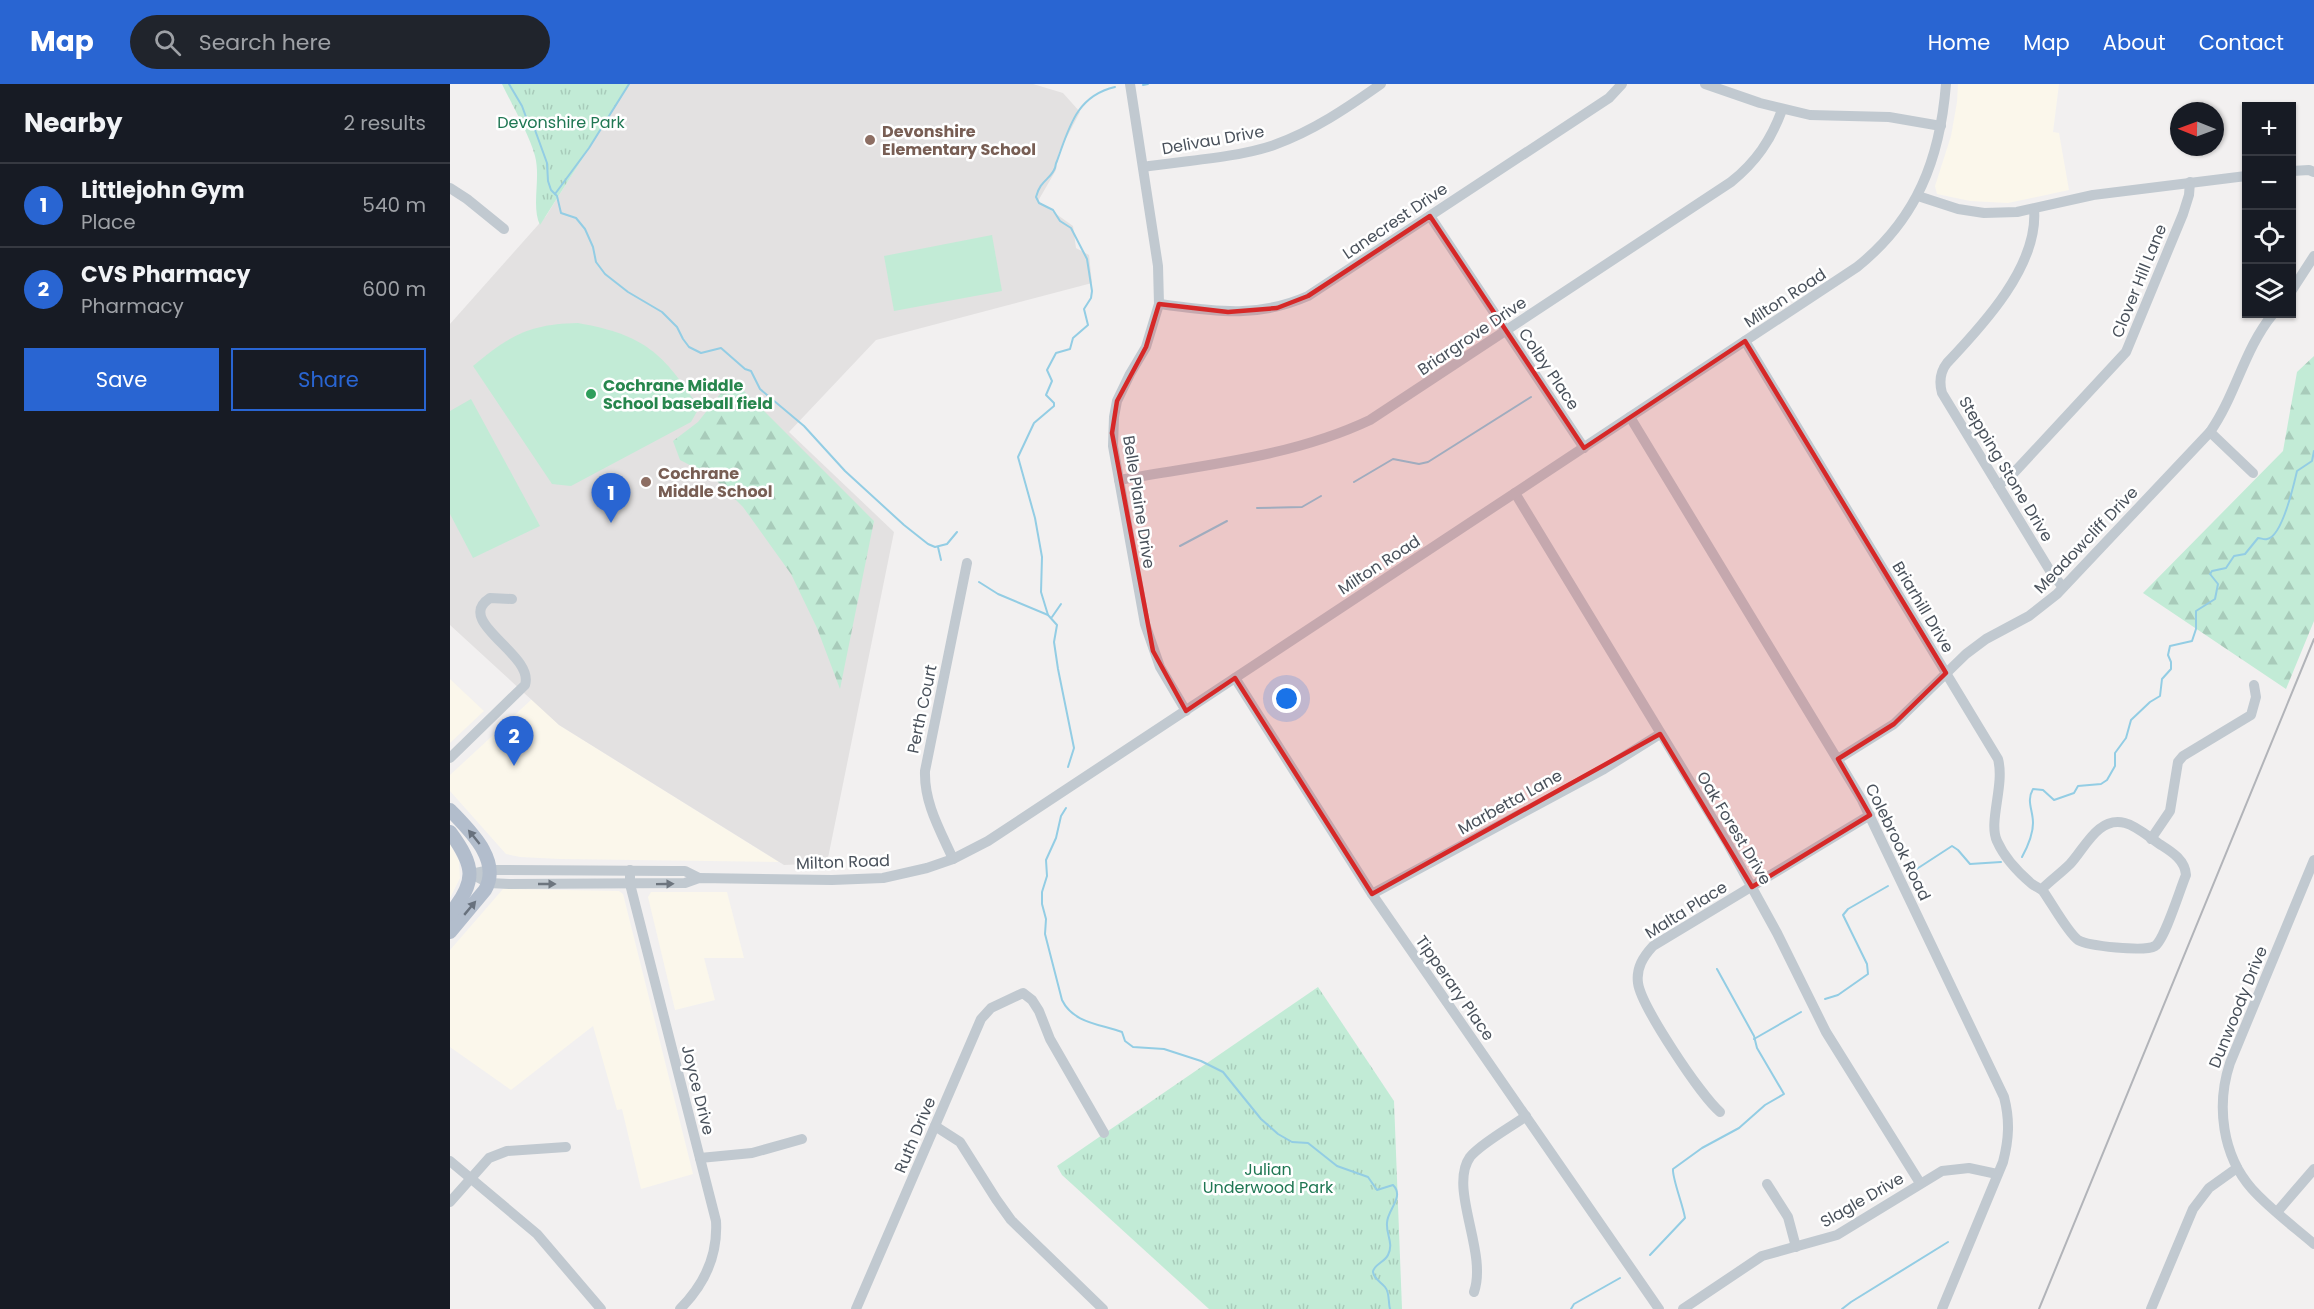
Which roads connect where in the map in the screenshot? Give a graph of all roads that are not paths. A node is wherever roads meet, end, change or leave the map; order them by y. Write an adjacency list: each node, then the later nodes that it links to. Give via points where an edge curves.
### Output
1 (1130, 84): 8 (street, Belle Plaine Drive)
2 (1381, 84): 8 (street, Delivau Drive, via 1321,124 1273,145)
3 (1622, 84): 16 (street, Lanecrest Drive, via 1609,98)
4 (1705, 84): 6 (street)
5 (1946, 84): 7 (street, Milton Road)
6 (1782, 110): 7 (street, via 1831,117 1889,117); 22 (street, Briargrove Drive, via 1766,146 1731,182)
7 (1941, 126): 14 (street, Milton Road, via 1932,165)
8 (1143, 167): 20 (street, Belle Plaine Drive, via 1158,266)
9 (2296, 171): 10 (street)
10 (2314, 172)
11 (2242, 177): 12 (street)
12 (2190, 182): 15 (street, via 2093,195); 29 (street, Clover Hill Lane, via 2182,214 2126,352 2009,478)
13 (450, 188): 17 (street)
14 (1918, 196): 15 (street, via 1984,213); 23 (street, Milton Road, via 1896,229 1871,256)
15 (2034, 209): 29 (street, Stepping Stone Drive, via 2035,229 2015,276 1941,376 1942,393)
16 (1430, 216): 20 (street, Lanecrest Drive, via 1308,296 1277,308 1228,312); 22 (street, Colby Place)
17 (504, 229)
18 (2314, 256): 19 (street)
19 (2296, 284)
20 (1159, 304): 28 (street, Belle Plaine Drive, via 1146,347 1117,401 1112,433)
21 (2270, 318): 25 (street, Meadowcliff Drive, via 2252,344)
22 (1506, 331): 26 (street, Colby Place); 28 (street, Briargrove Drive, via 1388,409 1342,433 1293,449)
23 (1745, 341): 24 (street, Milton Road); 34 (street, Briarhill Drive)
24 (1630, 417): 26 (street, Milton Road); 40 (street, Colebrook Road)
25 (2210, 432): 27 (street); 32 (street, Meadowcliff Drive)
26 (1584, 448): 30 (street, Milton Road)
27 (2253, 472)
28 (1119, 480): 37 (street, Belle Plaine Drive, via 1145,624 1160,667)
29 (1998, 485): 32 (street, Stepping Stone Drive, via 2052,574)
30 (1515, 493): 35 (street, Milton Road); 38 (street, Oak Forest Drive)
31 (967, 563): 45 (street, Perth Court, via 924,783 928,803)
32 (2064, 587): 34 (street, Meadowcliff Drive, via 2039,609 1986,639)
33 (512, 599): 39 (street, via 490,598 480,614 483,623 525,670 525,685)
34 (1946, 673): 40 (street, Meadowcliff Drive, via 1894,724); 53 (street, Briarhill Drive, via 2000,766 1997,841 2011,862)
35 (1235, 678): 37 (street, Milton Road); 54 (street, Tipperary Place)
36 (2254, 685): 44 (street, via 2256,697 2251,715 2178,762 2170,811)
37 (1186, 711): 45 (street, Milton Road, via 988,841)
38 (1660, 734): 52 (street, Oak Forest Drive); 54 (street, Marbetta Lane, via 1604,769)
39 (450, 758)
40 (1838, 759): 42 (street, Colebrook Road)
41 (450, 810): 49 (main road, one-way to 41, via 483,849)
42 (1870, 815): 52 (street, Malta Place); 67 (street, Colebrook Road, via 2004,1097 2008,1134)
43 (450, 832): 48 (main road, via 467,859)
44 (2151, 839): 53 (street, Briarhill Drive, via 2123,823 2103,826 2069,866); 53 (street, Briarhill Drive, via 2181,860 2186,875 2163,937 2155,945 2138,948 2079,940)
45 (953, 859): 50 (street, Milton Road, via 906,874 865,879)
46 (2314, 860): 65 (street, Dunwoody Drive, via 2223,1086 2224,1131)
47 (630, 870): 49 (street, Milton Road); 50 (street, Milton Road, via 685,871); 51 (street, Joyce Drive)
48 (471, 874): 49 (street, Milton Road); 55 (main road, via 468,888)
49 (489, 876): 51 (street, Milton Road, one-way to 51); 56 (main road, one-way to 49)
50 (699, 878): 51 (street, Milton Road, one-way to 50, via 685,883)
51 (630, 884): 63 (street, Joyce Drive)
52 (1752, 887): 57 (street, Malta Place, via 1653,946 1639,965 1638,985 1651,1013 1695,1082); 69 (street, Oak Forest Drive, via 1826,1032)
53 (2042, 889)
54 (1372, 894): 58 (street, Tipperary Place)
55 (450, 914)
56 (450, 932)
57 (1720, 1112)
58 (1526, 1116): 75 (street, via 1476,1151 1466,1166 1463,1185 1478,1265); 80 (street, Tipperary Place)
59 (935, 1126): 60 (street, Ruth Drive, via 981,1019 991,1008 1023,993 1039,1011 1050,1039); 78 (street, Ruth Drive); 79 (street, via 960,1142 1011,1220)
60 (1104, 1133)
61 (802, 1139): 63 (street, via 752,1153)
62 (566, 1147): 68 (street, via 507,1151 484,1161)
63 (700, 1158): 77 (street, Joyce Drive, via 716,1221 716,1246 696,1291)
64 (450, 1161): 68 (street)
65 (2237, 1168): 72 (street, Dunwoody Drive, via 2253,1191); 83 (street, via 2209,1188 2193,1209)
66 (2314, 1169): 72 (street)
67 (1997, 1174): 69 (street, Slagle Drive, via 1953,1168); 82 (street, Colebrook Road)
68 (470, 1177): 71 (street); 76 (street, via 537,1234)
69 (1920, 1183): 74 (street, Slagle Drive, via 1837,1235)
70 (1767, 1184): 74 (street, via 1788,1217)
71 (450, 1202)
72 (2277, 1212): 73 (street, Dunwoody Drive)
73 (2314, 1244)
74 (1796, 1247): 81 (street, Slagle Drive, via 1762,1256)
75 (1474, 1293)
76 (602, 1309)
77 (680, 1309)
78 (856, 1309)
79 (1103, 1309)
80 (1659, 1309)
81 (1683, 1309)
82 (1942, 1309)
83 (2151, 1309)

